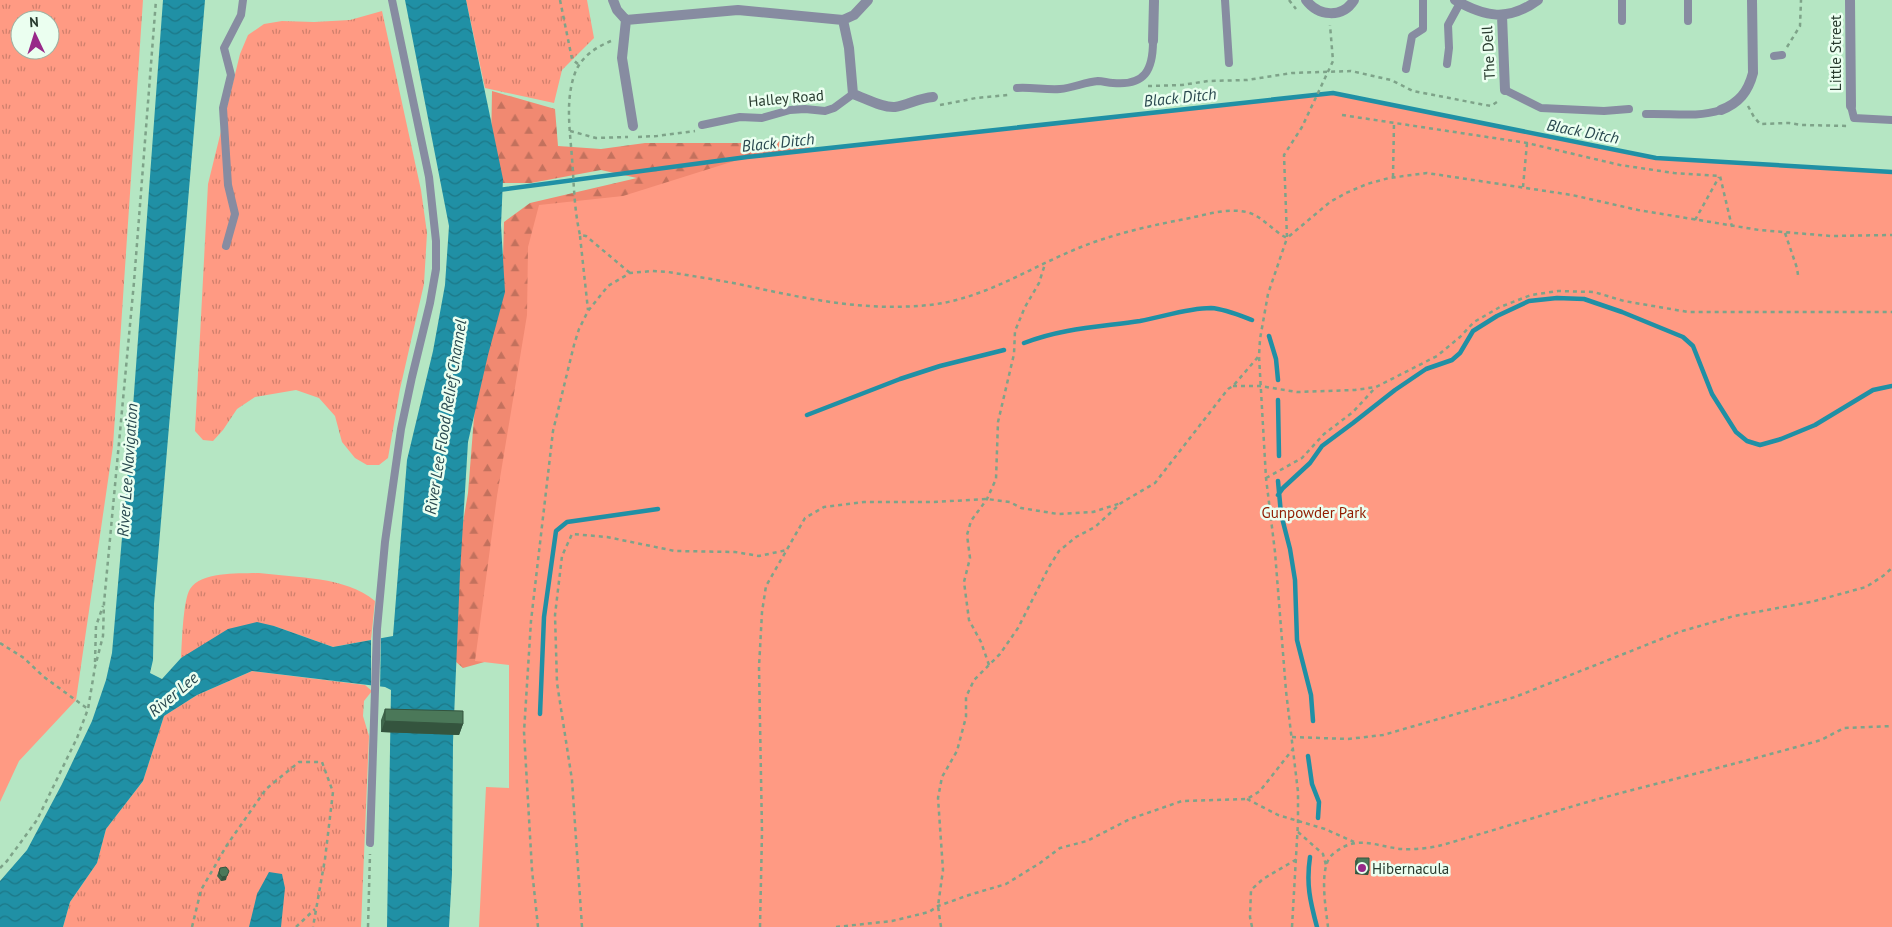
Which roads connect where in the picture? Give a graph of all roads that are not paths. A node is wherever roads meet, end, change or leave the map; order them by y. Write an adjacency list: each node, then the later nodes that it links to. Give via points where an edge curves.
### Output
1 (243, 0): 39 (lane, via 241,15 224,48 231,74 223,108 228,185 235,214)
2 (392, 0): 40 (lane, via 429,178 436,269 401,429 385,542 377,628)
3 (613, 0): 18 (street)
4 (868, 0): 19 (street, via 854,15)
5 (1155, 0): 22 (street)
6 (1225, 0): 25 (lane)
7 (1306, 0): 8 (street, via 1320,12 1331,14 1342,11)
8 (1354, 0)
9 (1423, 0): 27 (lane, via 1423,29 1412,36)
10 (1538, 0): 17 (street)
11 (1622, 0): 20 (lane)
12 (1688, 0): 21 (lane)
13 (1752, 0): 34 (street, via 1757,56 1753,73 1743,96)
14 (1850, 0): 32 (street, Little Street)
15 (1457, 2): 17 (street, via 1486,14); 26 (lane, via 1448,25)
16 (738, 5): 18 (street); 19 (street)
17 (1502, 16): 30 (street, The Dell)
18 (626, 20): 37 (street, via 623,69)
19 (843, 20): 29 (street)
20 (1622, 21)
21 (1688, 21)
22 (1153, 41): 28 (lane, via 1150,69 1145,76 1130,83 1099,81 1058,90)
23 (1774, 56): 24 (lane)
24 (1782, 56)
25 (1229, 63)
26 (1447, 64)
27 (1406, 69)
28 (1014, 91)
29 (853, 94): 31 (street, via 893,107 917,100); 38 (lane, Halley Road, via 825,111 790,110 762,118 740,117)
30 (1505, 95): 33 (lane, via 1541,108)
31 (935, 101)
32 (1851, 106): 36 (lane, via 1854,118)
33 (1629, 109)
34 (1721, 110): 35 (lane, via 1695,116)
35 (1646, 114)
36 (1892, 120)
37 (633, 126)
38 (702, 127)
39 (226, 246)
40 (370, 843)

